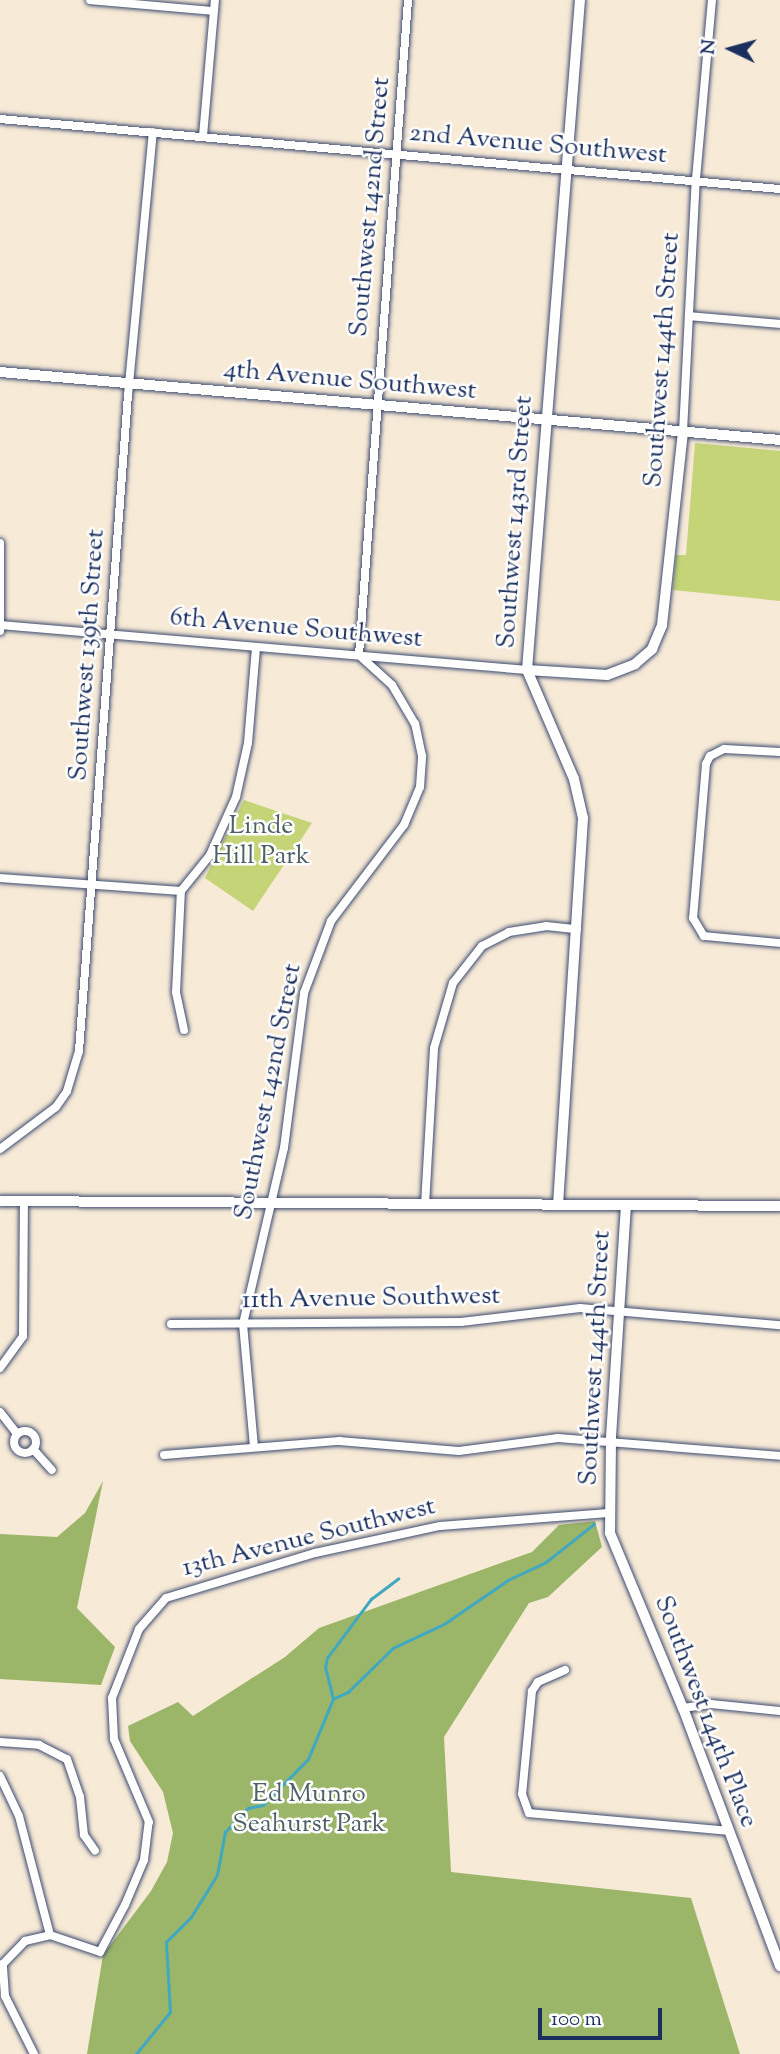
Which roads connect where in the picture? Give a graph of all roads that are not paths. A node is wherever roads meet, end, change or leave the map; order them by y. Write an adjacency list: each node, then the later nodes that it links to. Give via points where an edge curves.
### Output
1 (90, 0): 6 (street)
2 (215, 0): 6 (street)
3 (408, 0): 11 (street, Southwest 142nd Street)
4 (580, 0): 12 (street, Southwest 143rd Street)
5 (712, 0): 13 (street, Southwest 144th Street)
6 (214, 11): 10 (street)
7 (0, 119): 8 (street); 9 (street, 2nd Avenue Southwest)
8 (0, 129)
9 (153, 132): 10 (street, 2nd Avenue Southwest); 18 (street, Southwest 139th Street)
10 (203, 136): 11 (street, 2nd Avenue Southwest)
11 (397, 154): 12 (street, 2nd Avenue Southwest); 19 (street, Southwest 142nd Street)
12 (565, 168): 13 (street, 2nd Avenue Southwest); 20 (street, Southwest 143rd Street)
13 (696, 179): 14 (street, 2nd Avenue Southwest); 15 (street, Southwest 144th Street)
14 (780, 189)
15 (689, 316): 16 (street); 21 (street, Southwest 144th Street)
16 (780, 324)
17 (0, 372): 18 (street, 4th Avenue Southwest)
18 (129, 383): 19 (street, 4th Avenue Southwest); 26 (street, Southwest 139th Street)
19 (376, 405): 20 (street, 4th Avenue Southwest); 28 (street, Southwest 142nd Street)
20 (544, 419): 21 (street, 4th Avenue Southwest); 29 (street, Southwest 143rd Street)
21 (683, 432): 22 (street, 4th Avenue Southwest); 30 (street, Southwest 144th Street, via 660,632 652,649 635,664 617,673)
22 (780, 440)
23 (0, 543): 24 (street)
24 (0, 625): 25 (street); 26 (street, 6th Avenue Southwest)
25 (0, 631)
26 (110, 635): 27 (street, 6th Avenue Southwest); 33 (street, Southwest 139th Street)
27 (256, 647): 28 (street, 6th Avenue Southwest); 34 (street, via 248,743 236,797 210,855)
28 (359, 656): 29 (street, 6th Avenue Southwest); 41 (street, Southwest 142nd Street, via 385,676 415,724 422,755 420,787 404,825 339,908 312,964)
29 (527, 670): 30 (street, 6th Avenue Southwest); 35 (street, Southwest 143rd Street, via 580,798)
30 (588, 676)
31 (780, 752): 36 (street, via 724,750 710,756 704,775 693,910 701,934)
32 (0, 878): 33 (street)
33 (93, 884): 34 (street); 38 (street, Southwest 139th Street, via 74,1073 67,1091 43,1121)
34 (181, 891): 37 (street, via 176,992)
35 (577, 929): 42 (street, via 546,926 509,932 482,946 453,983 438,1021); 43 (street, Southwest 143rd Street)
36 (780, 943)
37 (184, 1030)
38 (0, 1149)
39 (0, 1201): 40 (main road)
40 (24, 1201): 41 (main road); 50 (street, via 23,1336)
41 (272, 1204): 42 (main road); 48 (street, Southwest 142nd Street)
42 (425, 1205): 43 (main road)
43 (558, 1205): 44 (main road)
44 (626, 1205): 45 (main road); 46 (street, Southwest 144th Street)
45 (780, 1206)
46 (619, 1311): 48 (street, 11th Avenue Southwest, via 559,1310 461,1322); 49 (street, 11th Avenue Southwest); 53 (street, Southwest 144th Street)
47 (171, 1324): 48 (street, 11th Avenue Southwest)
48 (243, 1324): 54 (street, Southwest 142nd Street)
49 (780, 1325)
50 (0, 1368)
51 (0, 1412): 52 (street)
52 (17, 1434): 55 (street, via 16,1448); 55 (street, via 28,1431 34,1435)
53 (611, 1440): 54 (street, via 558,1438 443,1451 339,1441); 57 (street); 59 (street, Southwest 144th Street)
54 (254, 1447): 56 (street)
55 (33, 1449): 58 (street)
56 (164, 1455)
57 (780, 1456)
58 (52, 1470)
59 (608, 1513): 61 (street, Southwest 144th Place, via 615,1553); 67 (street, 13th Avenue Southwest, via 440,1526 315,1553 166,1598 139,1629 115,1686 111,1726 149,1822 146,1853 100,1952)
60 (565, 1670): 65 (street, via 538,1682 532,1691 522,1794 529,1813)
61 (683, 1708): 62 (street, via 711,1704); 65 (street, Southwest 144th Place)
62 (780, 1711)
63 (0, 1742): 66 (street, via 39,1745 67,1759 80,1797 85,1835)
64 (0, 1776): 67 (street, via 19,1816)
65 (729, 1831): 68 (street, Southwest 144th Place)
66 (95, 1851)
67 (50, 1935): 69 (street, via 24,1941 3,1964 5,1996)
68 (780, 1966)
69 (34, 2054)

